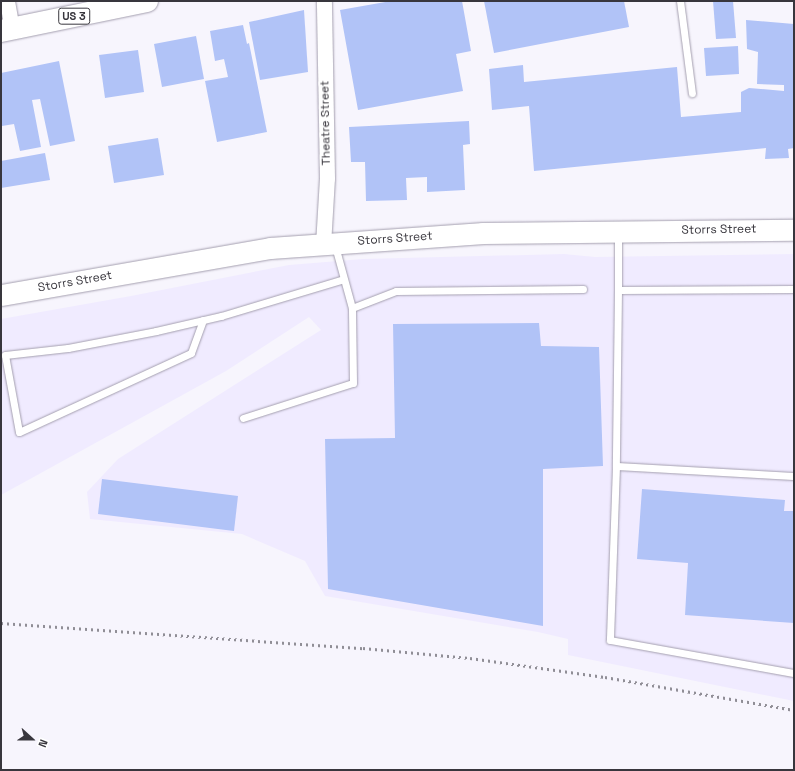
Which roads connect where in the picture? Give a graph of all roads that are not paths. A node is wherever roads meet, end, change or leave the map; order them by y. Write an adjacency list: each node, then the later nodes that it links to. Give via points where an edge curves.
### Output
1 (7, 1): 6 (street)
2 (147, 1): 5 (main road, US 3)
3 (324, 1): 10 (street, Theatre Street)
4 (680, 1): 7 (lane)
5 (105, 5): 6 (main road, US 3)
6 (7, 30)
7 (692, 93)
8 (794, 230): 9 (street, Storrs Street)
9 (618, 231): 10 (street, Storrs Street, via 483,233); 14 (lane)
10 (329, 244): 11 (lane); 15 (street, Storrs Street, via 270,248)
11 (344, 279): 16 (lane); 17 (lane)
12 (583, 289): 16 (lane, via 396,291)
13 (794, 289): 14 (lane)
14 (618, 290): 20 (lane)
15 (1, 295)
16 (352, 308): 19 (lane, via 353,383)
17 (203, 320): 18 (lane, via 68,348); 18 (lane, via 191,353 18,432)
18 (3, 355)
19 (243, 418)
20 (616, 466): 21 (lane); 22 (lane, via 610,640)
21 (794, 476)
22 (794, 673)

